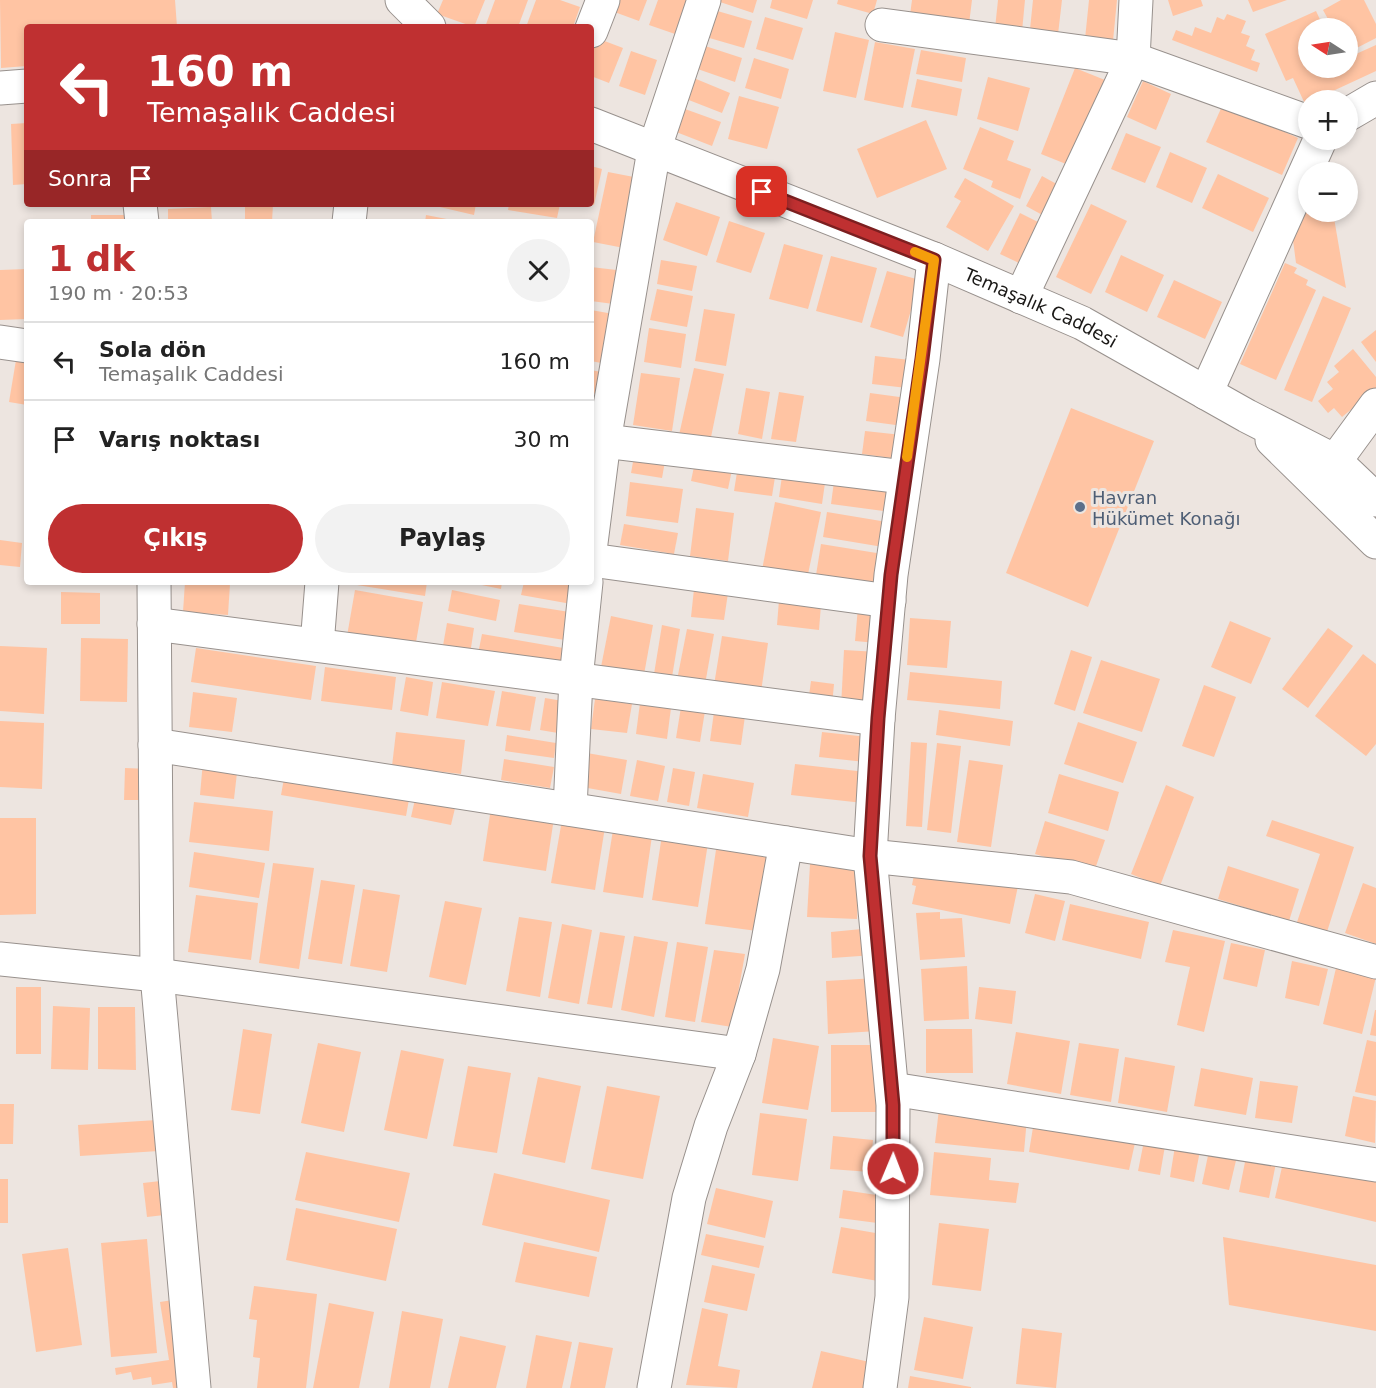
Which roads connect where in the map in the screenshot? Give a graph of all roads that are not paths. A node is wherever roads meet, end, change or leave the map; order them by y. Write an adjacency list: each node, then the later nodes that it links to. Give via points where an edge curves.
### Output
1 (402, 0): 5 (street)
2 (603, 0): 6 (street)
3 (704, 0): 15 (street)
4 (1136, 0): 8 (street)
5 (426, 24)
6 (594, 24)
7 (882, 25): 8 (street)
8 (1132, 59): 13 (street); 18 (street)
9 (24, 86): 10 (street)
10 (0, 88)
11 (1376, 98): 12 (street)
12 (1358, 109)
13 (1298, 118)
14 (594, 125): 15 (street, Temaşalık Caddesi)
15 (654, 150): 17 (street, Temaşalık Caddesi); 24 (street)
16 (1315, 150): 21 (street)
17 (934, 260): 18 (street, Temaşalık Caddesi); 26 (street)
18 (1021, 297): 21 (street, Temaşalık Caddesi, via 1082,323)
19 (0, 342): 20 (street)
20 (24, 346)
21 (1206, 393): 23 (street, Temaşalık Caddesi)
22 (1376, 405): 25 (street)
23 (1247, 416): 25 (street, Temaşalık Caddesi); 29 (street, Temaşalık Caddesi)
24 (604, 441): 26 (street); 28 (street)
25 (1335, 461): 27 (street, Temaşalık Caddesi)
26 (904, 477): 34 (street)
27 (1376, 500)
28 (594, 519)
29 (1376, 542)
30 (594, 560): 34 (street)
31 (154, 585): 35 (street)
32 (322, 585): 36 (street)
33 (586, 585): 37 (street)
34 (889, 601): 38 (street)
35 (154, 624): 36 (street); 39 (street)
36 (317, 645): 37 (street)
37 (576, 679): 38 (street); 40 (street)
38 (878, 718): 42 (street)
39 (155, 745): 40 (street); 45 (street)
40 (570, 809): 41 (street)
41 (786, 843): 42 (street); 46 (street, via 764,969)
42 (870, 856): 44 (street, via 1071,877); 47 (street)
43 (0, 959): 45 (street)
44 (1376, 962)
45 (157, 975): 46 (street); 49 (street)
46 (739, 1054): 50 (street, via 711,1126 690,1198)
47 (892, 1089): 48 (street); 51 (street, via 892,1297)
48 (1376, 1165)
49 (194, 1388)
50 (654, 1388)
51 (880, 1388)

